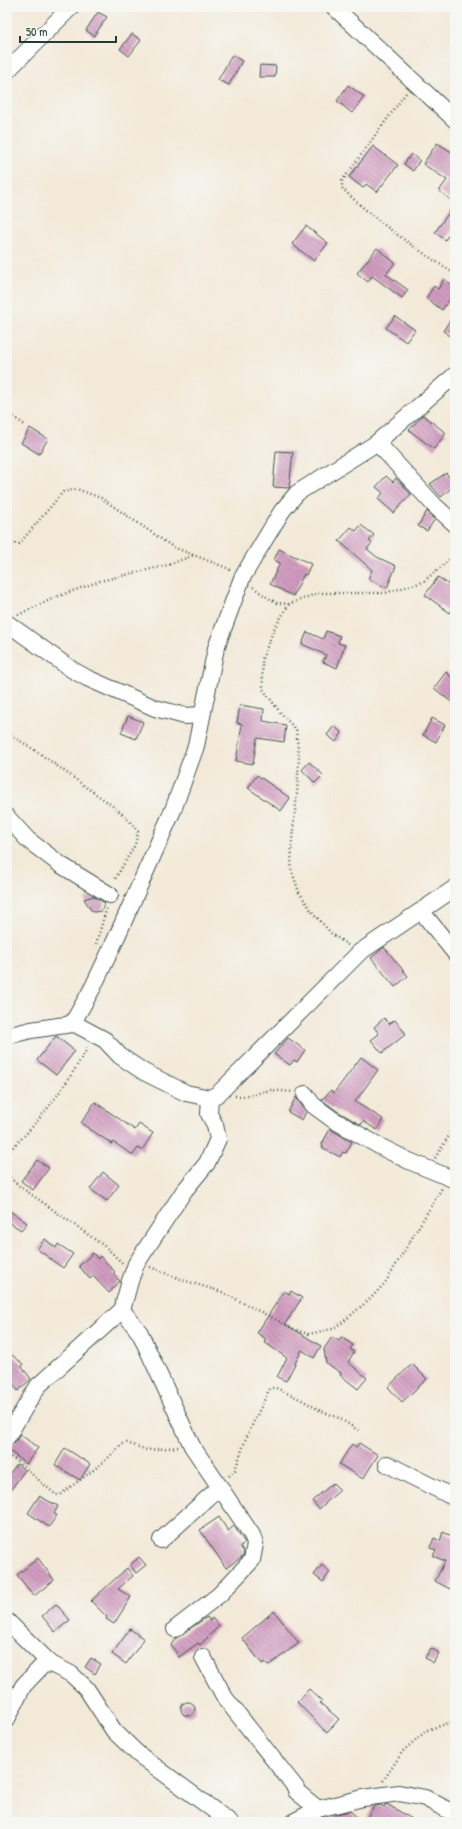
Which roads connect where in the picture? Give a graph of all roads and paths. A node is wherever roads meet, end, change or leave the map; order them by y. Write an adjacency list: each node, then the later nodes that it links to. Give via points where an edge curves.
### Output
1 (71, 7): 3 (street)
2 (334, 7): 4 (street)
3 (7, 71)
4 (414, 82): 5 (street); 6 (path, via 342,181 342,188 385,225)
5 (455, 120)
6 (455, 274)
7 (455, 375): 10 (street)
8 (7, 412): 9 (path)
9 (26, 426)
10 (375, 444): 11 (street, via 383,449); 15 (street, via 297,493 282,511)
11 (455, 524)
12 (7, 542): 13 (path, via 19,544 63,492 77,489 101,498 173,547)
13 (194, 555): 15 (path, via 227,568); 17 (path, via 168,565 100,580 56,597)
14 (455, 556): 16 (path, via 423,582 385,593 318,593)
15 (242, 578): 16 (path, via 277,603); 18 (street, via 216,648)
16 (289, 604): 25 (path, via 274,629 262,659 263,689 296,730 297,794 291,869 299,892 313,913 332,934)
17 (10, 620): 18 (street, via 71,669 87,678 155,708 185,716)
18 (202, 715): 27 (street, via 196,746 173,810 108,956)
19 (7, 733): 22 (path, via 28,745 110,804 138,832 135,845 112,885)
20 (7, 817): 22 (street, via 28,840 55,861)
21 (455, 888): 23 (street)
22 (110, 894): 24 (path)
23 (421, 912): 25 (street); 26 (street)
24 (96, 948)
25 (360, 952): 31 (street)
26 (455, 953)
27 (72, 1024): 28 (street); 29 (street)
28 (95, 1034): 31 (street, via 105,1040 120,1056 144,1072 186,1093); 33 (path, via 58,1097)
29 (7, 1036)
30 (305, 1094): 31 (path, via 270,1090 248,1096); 34 (street, via 312,1105 332,1119 381,1147)
31 (214, 1096): 37 (street, via 210,1114 216,1125 218,1139 207,1162 184,1191)
32 (455, 1126): 34 (path)
33 (7, 1153)
34 (428, 1169): 36 (street)
35 (7, 1175): 37 (path, via 18,1186 107,1248 125,1267)
36 (452, 1179): 37 (path, via 417,1227 385,1283 343,1322 321,1332 308,1334 294,1329 222,1292)
37 (137, 1263): 38 (street)
38 (122, 1310): 40 (street, via 38,1386); 41 (street, via 140,1333)
39 (358, 1431): 44 (path, via 300,1398 270,1388 246,1438 235,1470)
40 (7, 1437)
41 (192, 1446): 42 (path, via 147,1450 127,1443 122,1444 92,1471 56,1495); 44 (street)
42 (7, 1455)
43 (387, 1464): 45 (street)
44 (220, 1487): 46 (street); 48 (street, via 252,1534 255,1544 252,1560 219,1595)
45 (455, 1498)
46 (161, 1540)
47 (7, 1621): 50 (street)
48 (175, 1629)
49 (203, 1657): 54 (street, via 225,1698 241,1720 296,1791)
50 (51, 1664): 51 (street, via 42,1665 23,1686); 56 (street, via 71,1674 86,1688 114,1731 138,1754)
51 (7, 1719)
52 (455, 1721): 53 (path, via 427,1730 403,1751)
53 (373, 1797): 54 (street); 55 (street, via 399,1792 425,1798)
54 (318, 1809): 57 (street)
55 (455, 1814)
56 (230, 1822)
57 (293, 1822)

